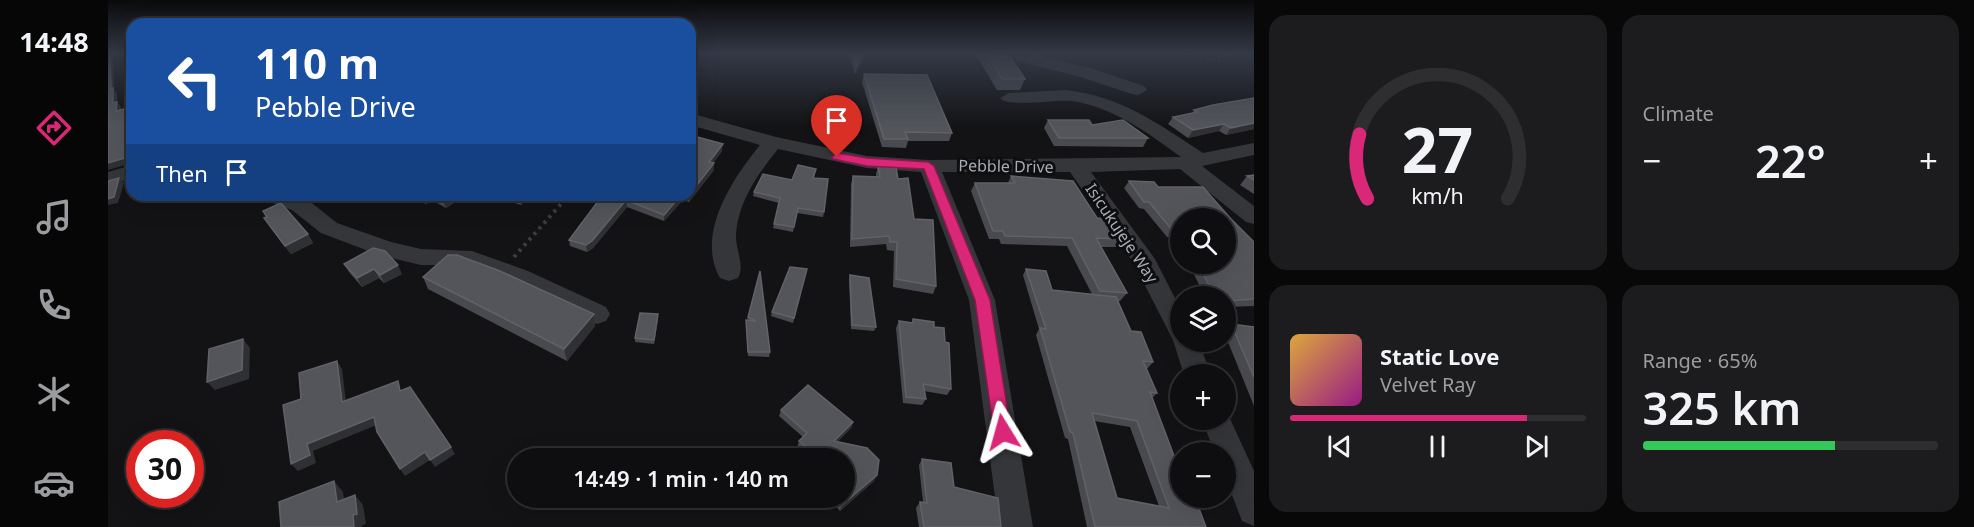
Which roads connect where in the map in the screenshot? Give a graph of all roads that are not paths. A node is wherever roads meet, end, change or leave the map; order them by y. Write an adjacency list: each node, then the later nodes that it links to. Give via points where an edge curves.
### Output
1 (1089, 78): 5 (street)
2 (1101, 78): 3 (street)
3 (1138, 90)
4 (1009, 98): 5 (street, via 1062,95)
5 (1097, 102): 9 (street, via 1127,114)
6 (696, 121): 7 (street, Pebble Drive)
7 (772, 142): 10 (street, Pebble Drive, via 867,162); 16 (street, via 729,209 725,237)
8 (1254, 150): 9 (street, Pebble Drive)
9 (1192, 161): 11 (street, Pebble Drive); 15 (street)
10 (928, 166): 11 (street, Pebble Drive); 21 (street, via 982,300)
11 (1077, 167): 17 (street, Isicukujeje Way, via 1143,259)
12 (126, 173): 13 (street)
13 (108, 178)
14 (289, 201): 18 (street, via 329,228 422,257 464,257)
15 (1254, 218)
16 (729, 272)
17 (1170, 312)
18 (597, 314)
19 (1221, 430): 20 (street)
20 (1254, 510)
21 (1016, 527)

